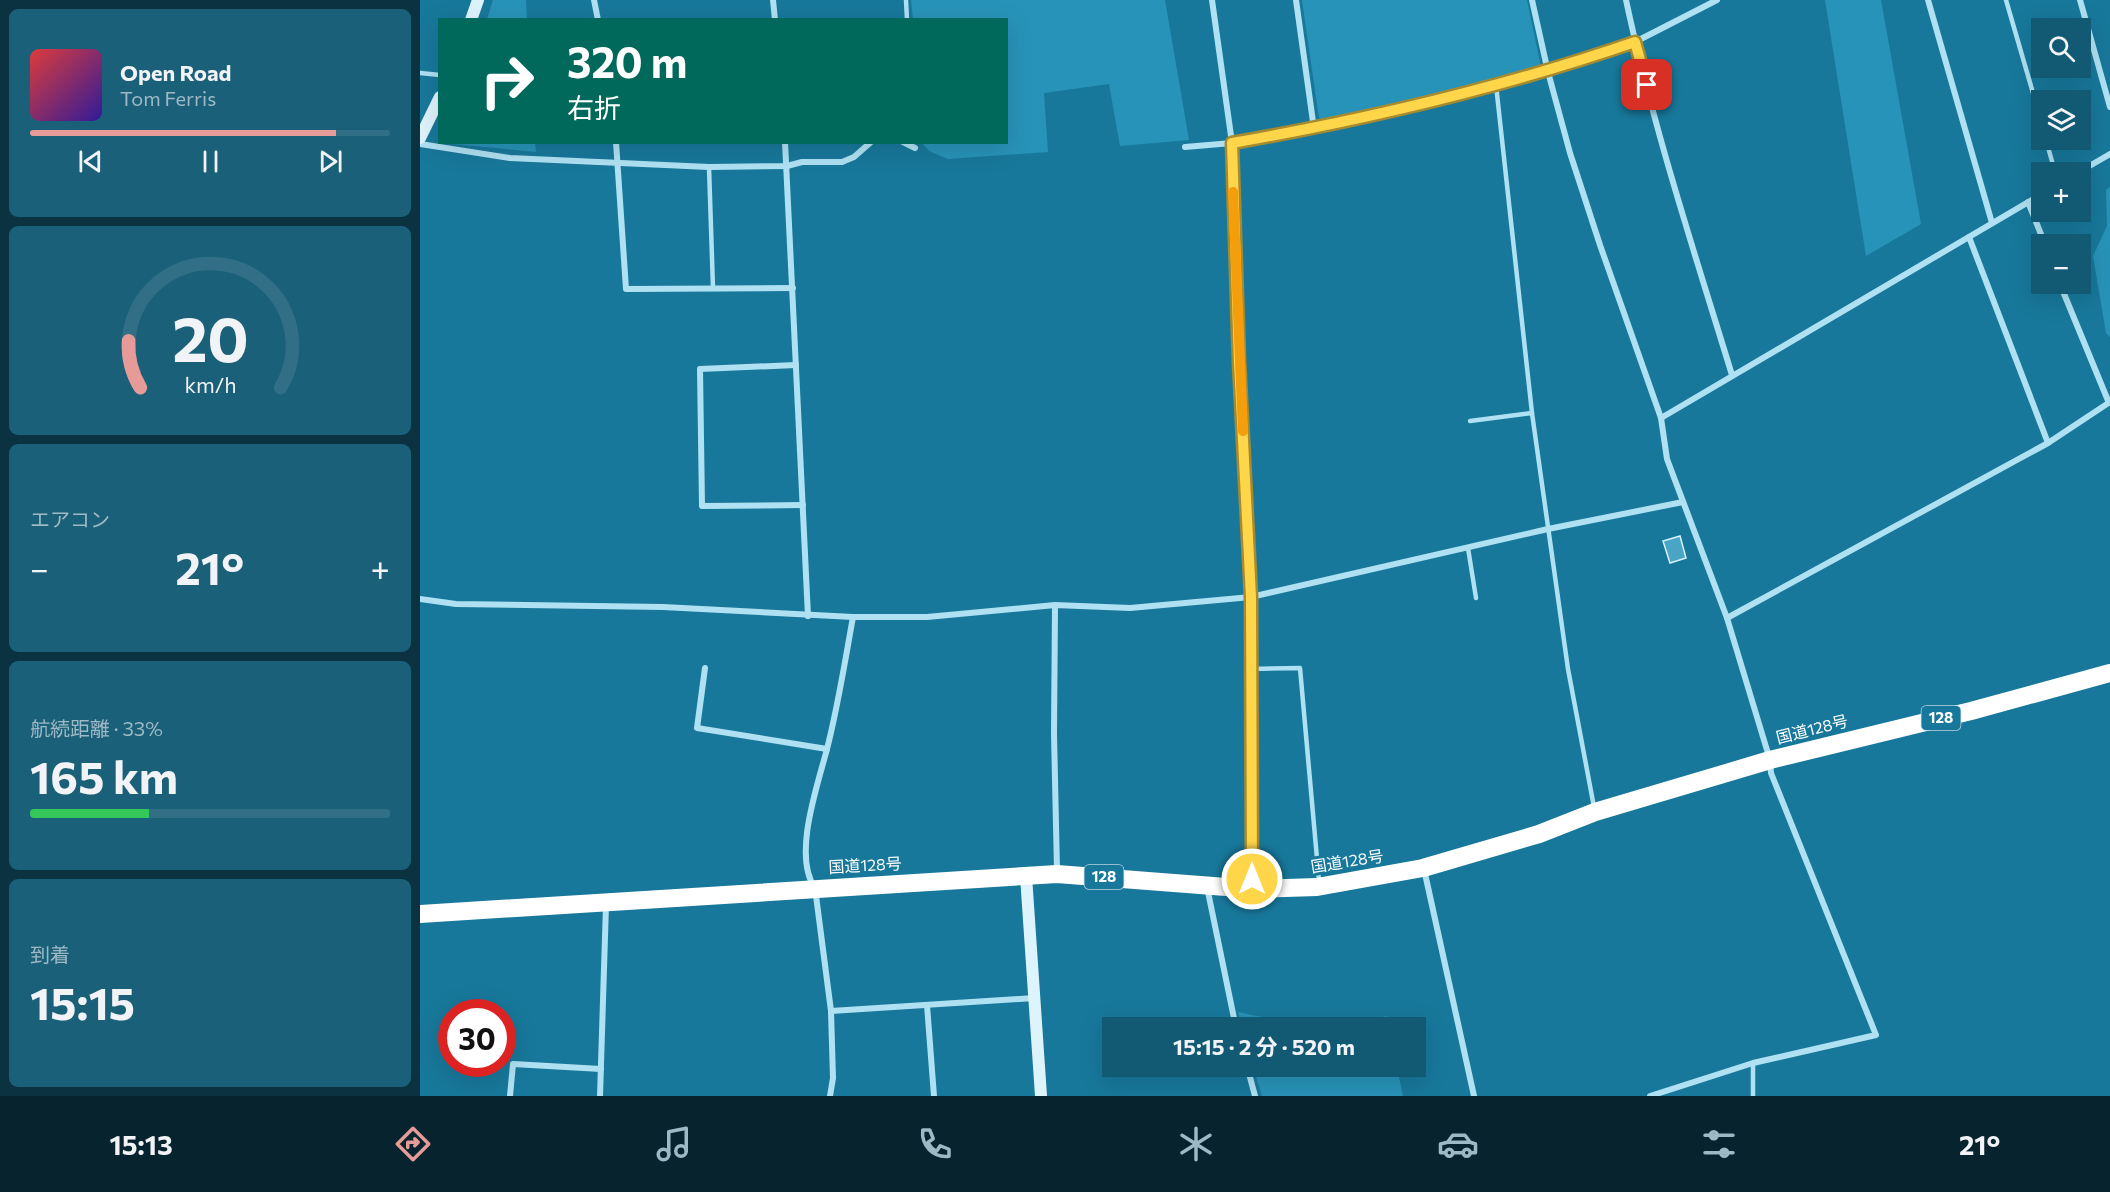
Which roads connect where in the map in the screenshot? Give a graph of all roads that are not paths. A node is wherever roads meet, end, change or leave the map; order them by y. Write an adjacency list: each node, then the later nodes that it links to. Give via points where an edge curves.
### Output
1 (478, 0): 13 (street)
2 (594, 0): 14 (street)
3 (773, 0): 15 (street)
4 (906, 0): 16 (lane)
5 (1212, 0): 27 (street)
6 (1296, 0): 25 (street)
7 (1532, 0): 18 (street)
8 (1626, 0): 17 (street)
9 (1717, 0): 17 (street)
10 (1928, 0): 40 (street)
11 (2006, 0): 22 (lane)
12 (2080, 0): 24 (street)
13 (472, 18)
14 (598, 18)
15 (775, 18)
16 (907, 18)
17 (1635, 42): 18 (street); 47 (street)
18 (1548, 72): 21 (street); 50 (street, via 1600,245)
19 (420, 73): 20 (lane)
20 (438, 75)
21 (1496, 85): 25 (street); 49 (lane)
22 (2032, 90)
23 (438, 101): 26 (street)
24 (2110, 107)
25 (1314, 129): 27 (street)
26 (420, 138)
27 (1232, 143): 32 (street); 57 (street)
28 (420, 144): 34 (street, via 510,158)
29 (616, 144): 34 (street)
30 (785, 144): 36 (street)
31 (869, 144): 36 (street, via 842,162)
32 (1185, 147)
33 (2110, 154): 35 (street)
34 (618, 162): 37 (street); 43 (street, via 626,289)
35 (2091, 165)
36 (787, 166): 37 (street); 44 (street)
37 (709, 167): 43 (lane)
38 (2031, 200): 39 (street)
39 (2028, 202): 40 (street); 41 (street)
40 (1992, 223): 42 (street)
41 (2041, 234)
42 (1969, 237): 47 (street); 52 (street)
43 (713, 288): 44 (street)
44 (793, 288): 46 (street)
45 (2064, 294): 48 (street)
46 (796, 365): 54 (street); 54 (street, via 700,369 702,506)
47 (1732, 375): 50 (street)
48 (2109, 402): 52 (street)
49 (1532, 413): 51 (lane); 55 (lane)
50 (1661, 418): 53 (street, via 1667,459)
51 (1470, 422)
52 (2048, 443): 63 (street)
53 (1683, 502): 55 (street); 63 (street)
54 (803, 505): 61 (street)
55 (1548, 529): 56 (street); 69 (lane, via 1568,669)
56 (1468, 548): 57 (street); 59 (lane)
57 (1251, 597): 60 (street, via 1130,608); 65 (street)
58 (420, 598): 61 (street, via 456,604 663,607)
59 (1476, 598)
60 (1055, 605): 62 (street, via 927,617); 71 (street)
61 (808, 616): 62 (street)
62 (854, 617): 67 (street)
63 (1727, 618): 68 (street)
64 (705, 668): 67 (street, via 697,728)
65 (1251, 669): 74 (lane, via 1300,668); 76 (street)
66 (2110, 673): 68 (highway, 国道128号 / 128)
67 (827, 749): 75 (street, via 811,806 807,861 809,879)
68 (1770, 760): 69 (highway, 国道128号 / 128); 83 (street, via 1771,773 1876,1035)
69 (1595, 812): 70 (highway, 国道128号 / 128, via 1539,834)
70 (1424, 868): 74 (highway, 国道128号 / 128); 92 (street)
71 (1057, 874): 72 (highway, 国道128号 / 128); 73 (highway, 国道128号 / 128)
72 (1026, 876): 75 (highway, 国道128号 / 128); 79 (street)
73 (1207, 886): 76 (highway, 国道128号 / 128); 82 (street)
74 (1320, 887): 76 (highway, 国道128号 / 128)
75 (815, 888): 77 (highway, 国道128号 / 128); 81 (street)
76 (1252, 889)
77 (607, 902): 78 (highway, 国道128号 / 128); 84 (street)
78 (420, 914)
79 (1035, 998): 80 (street); 90 (street)
80 (927, 1005): 81 (street); 89 (street)
81 (831, 1011): 88 (street, via 834,1078)
82 (1234, 1017)
83 (1753, 1063): 93 (street); 94 (lane)
84 (601, 1069): 86 (street, via 513,1064); 87 (street)
85 (1250, 1077): 91 (street)
86 (510, 1096)
87 (600, 1096)
88 (830, 1096)
89 (934, 1096)
90 (1041, 1096)
91 (1255, 1096)
92 (1474, 1096)
93 (1650, 1096)
94 (1753, 1096)

